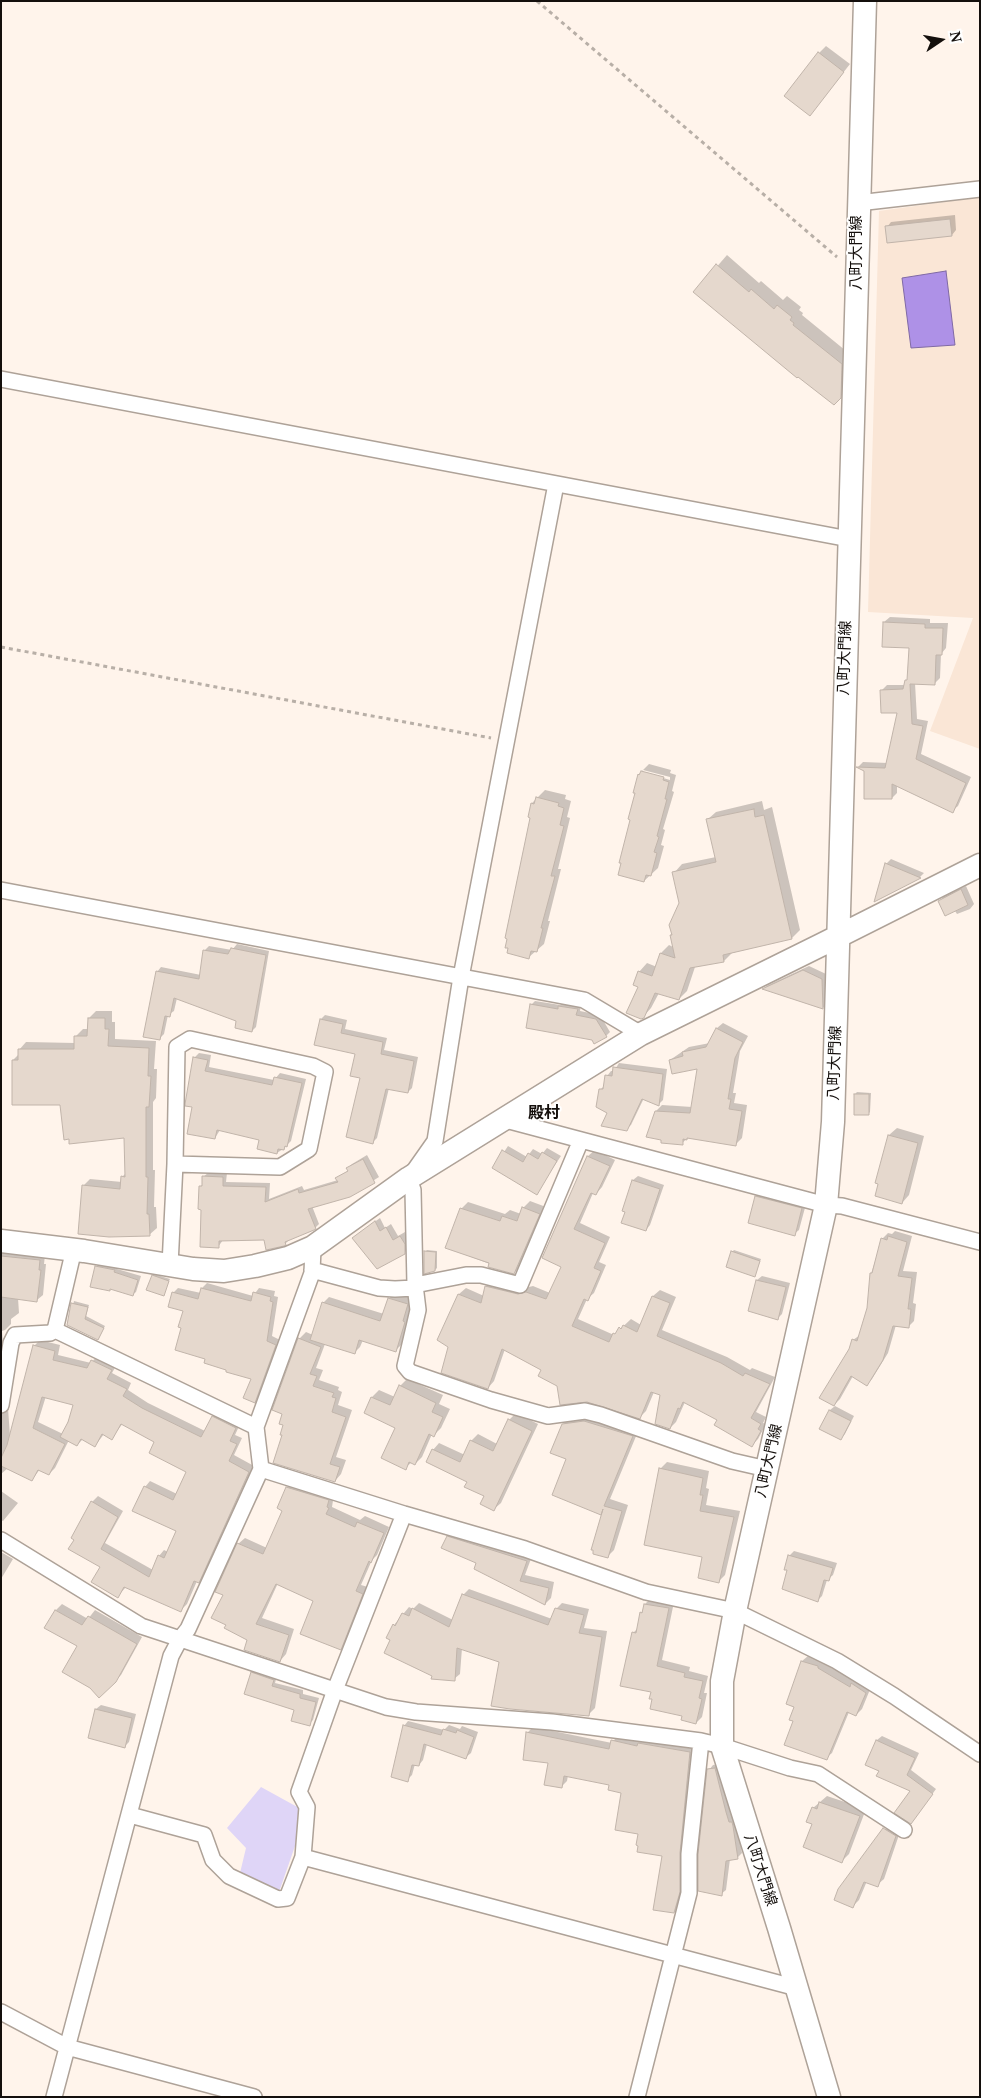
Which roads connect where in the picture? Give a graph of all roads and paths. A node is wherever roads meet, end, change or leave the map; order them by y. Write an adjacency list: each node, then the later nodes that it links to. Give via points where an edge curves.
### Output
1 (537, 1): 5 (path)
2 (865, 1): 4 (main road, 八町大門線)
3 (980, 189): 4 (street)
4 (858, 203): 5 (main road, 八町大門線)
5 (858, 275): 8 (main road, 八町大門線)
6 (1, 379): 7 (street)
7 (556, 484): 8 (street); 10 (street)
8 (849, 539): 13 (main road, 八町大門線)
9 (1, 647): 10 (path)
10 (506, 741): 14 (street)
11 (980, 864): 13 (main road)
12 (1, 890): 14 (street)
13 (838, 936): 15 (main road); 20 (main road, 八町大門線, via 833,1122)
14 (461, 977): 15 (street, via 584,1000); 19 (street, via 435,1142)
15 (641, 1034): 16 (main road)
16 (502, 1119): 17 (street); 19 (main road)
17 (581, 1140): 20 (street); 27 (street, via 520,1284 466,1275)
18 (175, 1164): 18 (street, via 177,1047 190,1039 313,1066 325,1072 309,1150 280,1167); 25 (street)
19 (409, 1178): 23 (main road); 27 (street, via 413,1190)
20 (826, 1205): 22 (street, via 842,1206); 32 (main road, 八町大門線)
21 (1, 1241): 24 (main road)
22 (980, 1242)
23 (313, 1247): 25 (main road, via 288,1258 224,1270); 26 (street)
24 (74, 1250): 25 (main road); 28 (street)
25 (170, 1265)
26 (312, 1270): 27 (street, via 379,1288); 30 (street)
27 (415, 1286): 32 (street, via 418,1310 405,1366 410,1372 548,1416 585,1411 601,1415 732,1461)
28 (55, 1330): 29 (street, via 15,1335); 30 (street)
29 (1, 1405)
30 (256, 1427): 31 (street)
31 (261, 1469): 33 (street); 36 (street, via 188,1629)
32 (767, 1469): 35 (main road, 八町大門線)
33 (404, 1514): 35 (street, via 525,1549 646,1592); 37 (street)
34 (1, 1540): 36 (street, via 141,1626)
35 (735, 1611): 38 (main road, 八町大門線); 39 (street, via 836,1662 894,1696)
36 (180, 1639): 37 (street); 40 (street, via 171,1656)
37 (335, 1690): 38 (street, via 386,1707 416,1712 552,1722); 42 (street, via 299,1792 308,1807)
38 (711, 1744): 41 (street, via 818,1774); 43 (street, via 689,1854 689,1894); 44 (main road, 八町大門線)
39 (980, 1754)
40 (130, 1815): 42 (street, via 204,1836 213,1860 229,1876 278,1899 287,1898); 46 (street)
41 (904, 1830)
42 (303, 1857): 43 (street)
43 (674, 1955): 44 (street); 49 (street)
44 (797, 1988): 50 (main road, 八町大門線)
45 (1, 2012): 46 (street)
46 (67, 2048): 47 (street); 48 (street)
47 (54, 2097)
48 (254, 2097)
49 (637, 2097)
50 (829, 2097)

